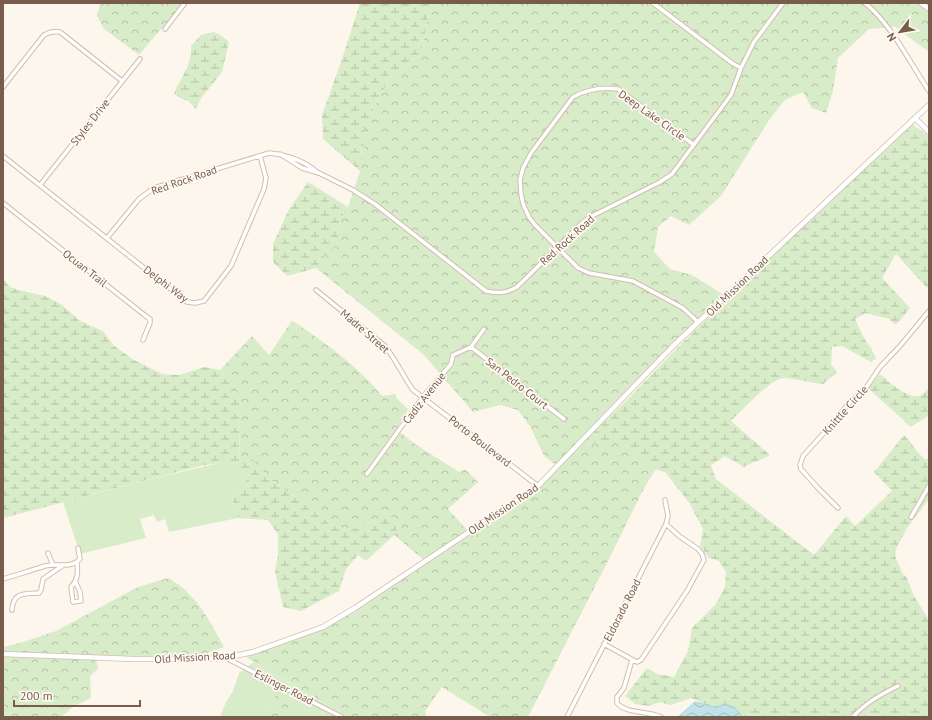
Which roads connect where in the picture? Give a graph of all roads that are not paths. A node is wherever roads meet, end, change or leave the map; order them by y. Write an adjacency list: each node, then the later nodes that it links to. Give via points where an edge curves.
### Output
1 (185, 3): 7 (street)
2 (653, 3): 9 (street)
3 (783, 3): 9 (street, Red Rock Road, via 754,42)
4 (865, 3): 12 (street, via 892,34)
5 (921, 3): 6 (street)
6 (929, 9)
7 (165, 29)
8 (140, 59): 10 (street, Styles Drive)
9 (741, 68): 16 (street, Red Rock Road, via 731,95)
10 (122, 81): 11 (street, via 60,32 55,31 44,35); 23 (street, Styles Drive)
11 (3, 87)
12 (929, 91)
13 (929, 106): 14 (street, Old Mission Road)
14 (916, 118): 15 (street); 29 (street, Old Mission Road)
15 (929, 132)
16 (694, 145): 26 (street, Red Rock Road, via 672,174 592,216); 26 (street, Deep Lake Circle, via 618,89 582,92 573,97 531,153 520,180 523,204 529,217)
17 (280, 154): 19 (street, Red Rock Road, via 269,153); 20 (street, Red Rock Road); 21 (street, Red Rock Road)
18 (3, 156): 23 (street, Delphi Way)
19 (260, 156): 25 (street, Red Rock Road, via 154,188 139,199); 25 (street, Delphi Way, via 266,178 264,189 231,266 204,301 194,304 187,302)
20 (302, 161): 21 (street); 22 (street, Red Rock Road)
21 (298, 166): 22 (street, Red Rock Road)
22 (319, 173): 26 (street, Red Rock Road, via 375,204 486,291 498,294 518,287)
23 (40, 185): 25 (street, Delphi Way)
24 (3, 203): 31 (street, Ocuan Trail, via 150,319)
25 (107, 238)
26 (557, 248): 29 (street, Deep Lake Circle, via 578,268 589,273 633,281 683,308)
27 (316, 290): 33 (street, Madre Street, via 385,346 407,382)
28 (929, 311): 39 (street, Knittle Circle, via 880,367 866,388 851,401 803,456 800,465 802,470)
29 (698, 322): 36 (street, Old Mission Road)
30 (484, 329): 32 (street, Cadiz Avenue)
31 (143, 340)
32 (471, 347): 33 (street, Cadiz Avenue, via 453,355 451,364); 34 (street, San Pedro Court)
33 (422, 397): 35 (street, Cadiz Avenue); 36 (street, Porto Boulevard)
34 (564, 419)
35 (367, 474)
36 (538, 486): 52 (street, Old Mission Road, via 362,604 323,627 253,652)
37 (929, 486): 40 (street)
38 (665, 500): 41 (street, Eldorado Road, via 668,516)
39 (838, 508)
40 (911, 517)
41 (666, 524): 50 (street, Eldorado Road); 53 (street, via 698,549 704,560 687,591 641,660)
42 (78, 548): 44 (street, via 80,559)
43 (48, 553): 45 (street)
44 (77, 563): 46 (street); 48 (street)
45 (53, 565): 46 (street); 47 (street)
46 (62, 566): 49 (street, via 43,579 39,593 16,597 12,601)
47 (3, 579)
48 (76, 583): 48 (street, via 71,587 73,602 81,601)
49 (12, 610)
50 (604, 644): 53 (street); 56 (street, Eldorado Road)
51 (3, 654): 52 (street, Old Mission Road, via 133,659)
52 (225, 658): 55 (street, Eslinger Road)
53 (632, 660): 57 (street, via 617,703 627,710)
54 (898, 686): 58 (street, via 869,702)
55 (342, 717)
56 (567, 717)
57 (661, 717)
58 (853, 717)

